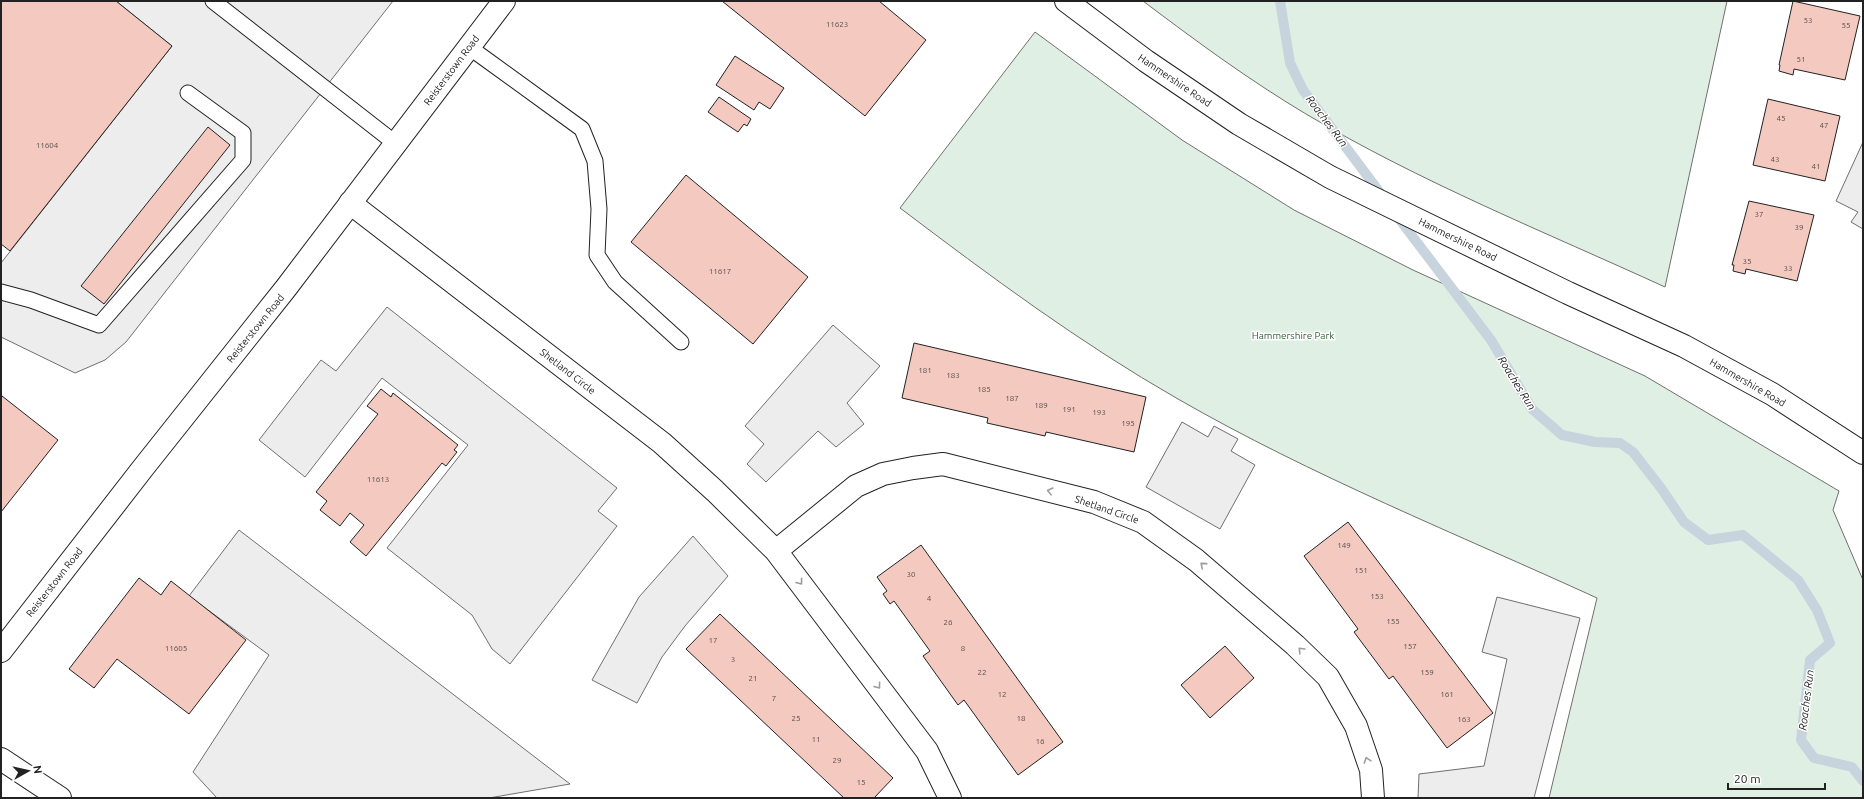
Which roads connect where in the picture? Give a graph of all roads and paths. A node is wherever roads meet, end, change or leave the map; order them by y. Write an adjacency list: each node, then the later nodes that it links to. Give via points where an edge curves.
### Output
1 (213, 1): 6 (lane)
2 (504, 1): 4 (street, Reisterstown Road)
3 (1066, 1): 10 (street, Hammershire Road, via 1146,61 1239,124 1330,177 1568,293 1684,346 1772,394)
4 (469, 47): 6 (street, Reisterstown Road); 9 (lane, via 582,129 595,161 599,209 597,255 615,282)
5 (188, 93): 8 (lane, via 243,133 243,160 99,325)
6 (395, 144): 7 (street, Reisterstown Road)
7 (350, 203): 11 (street, Shetland Circle, via 662,444 715,491); 12 (street, Reisterstown Road)
8 (1, 292)
9 (681, 342)
10 (1863, 453)
11 (776, 551): 15 (street, Shetland Circle, one-way to 15, via 927,751); 16 (street, Shetland Circle, one-way to 11, via 1371,770 1356,726 1328,677 1295,645 1196,560 1143,522 1094,502 943,464 883,474 856,486)
12 (1, 651)
13 (1, 759): 14 (street)
14 (60, 798)
15 (950, 798)
16 (1373, 798)

